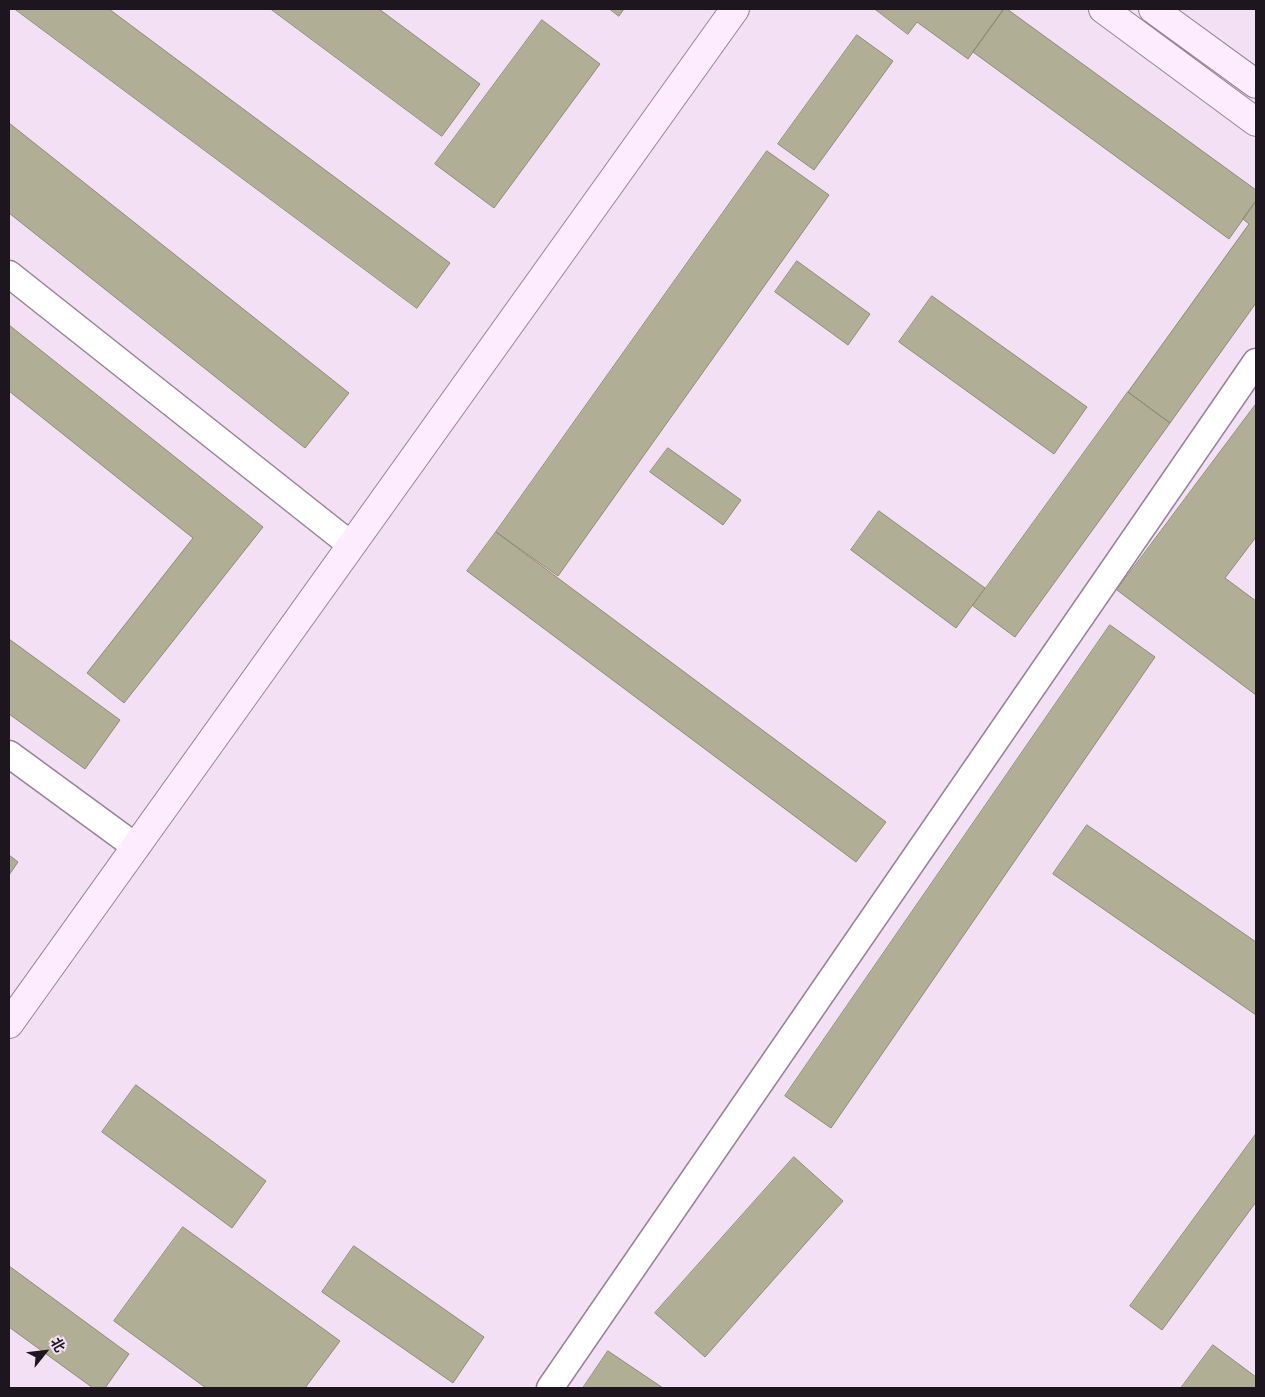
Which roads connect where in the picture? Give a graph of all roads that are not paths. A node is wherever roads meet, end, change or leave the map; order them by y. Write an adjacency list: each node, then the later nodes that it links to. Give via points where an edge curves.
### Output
1 (734, 9): 8 (street)
2 (1103, 9): 5 (street)
3 (1153, 9): 4 (street)
4 (1256, 84)
5 (1256, 122)
6 (9, 274): 8 (street)
7 (1256, 362): 12 (street)
8 (351, 545): 10 (street)
9 (9, 754): 10 (street)
10 (136, 847): 11 (street)
11 (9, 1024)
12 (550, 1388)

